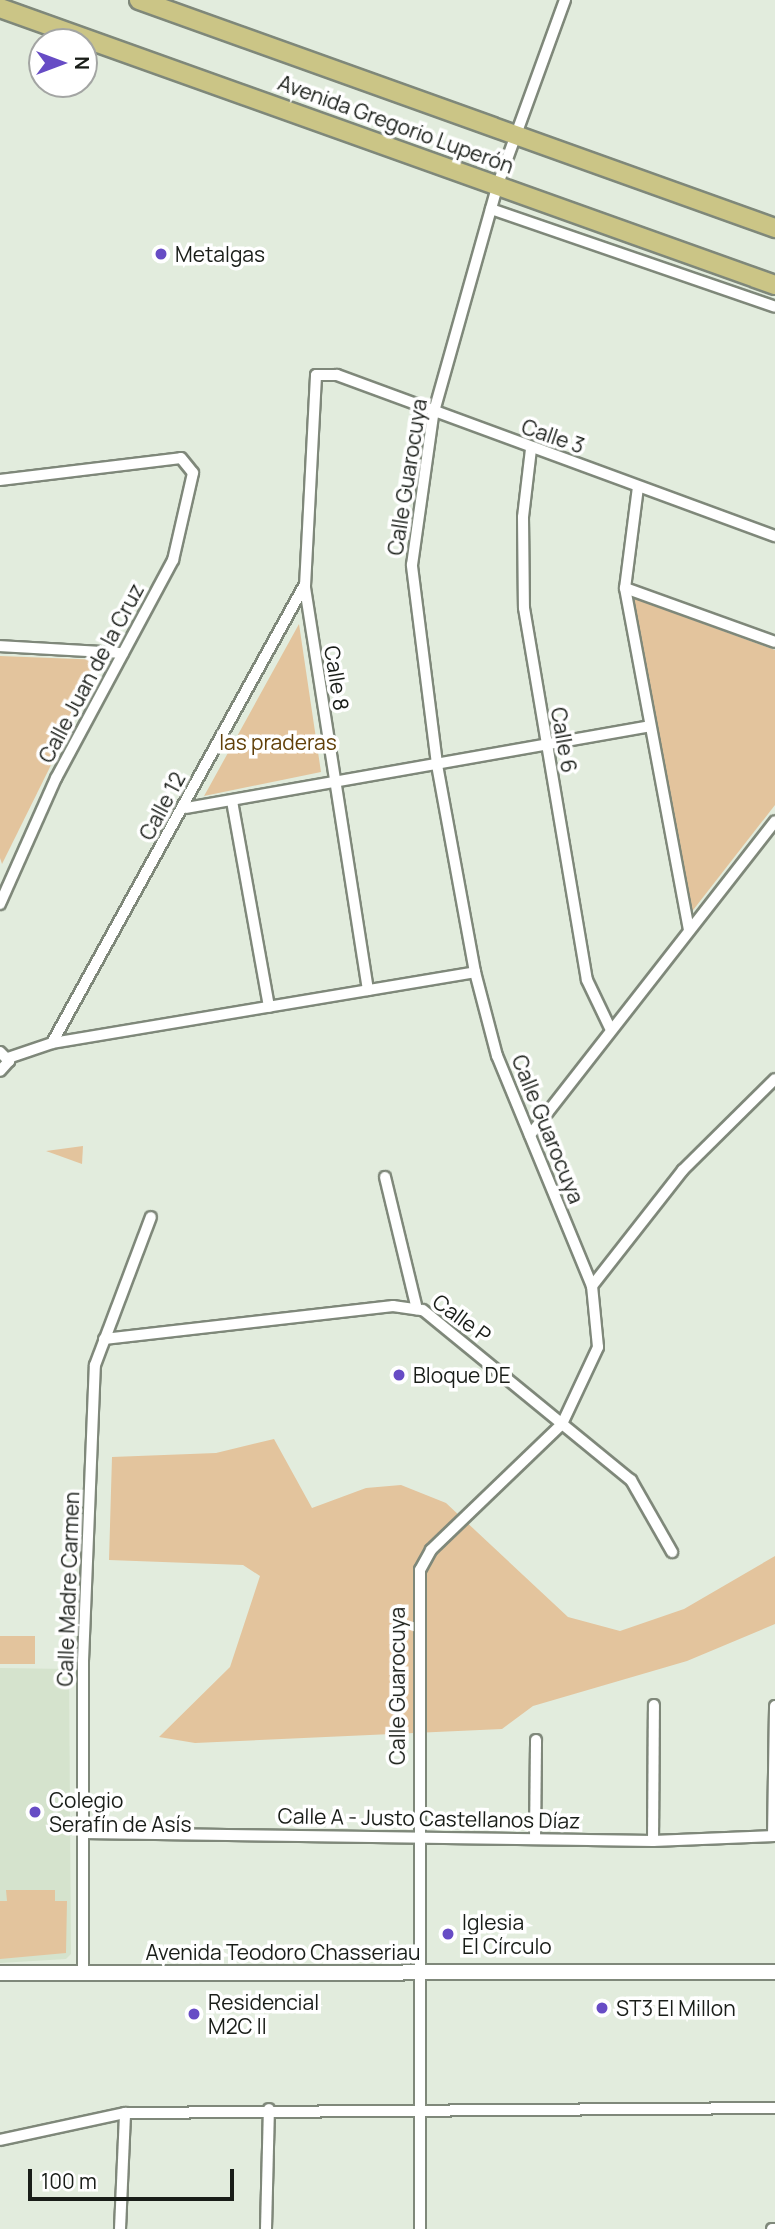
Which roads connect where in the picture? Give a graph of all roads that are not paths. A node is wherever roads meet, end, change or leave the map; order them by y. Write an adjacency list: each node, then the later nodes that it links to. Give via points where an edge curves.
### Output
1 (139, 0): 4 (main road, Avenida Gregorio Luperón)
2 (565, 0): 4 (street, Calle Guarocuya)
3 (0, 8): 5 (main road, Avenida Gregorio Luperón)
4 (515, 134): 5 (street, Calle Guarocuya); 7 (main road, Avenida Gregorio Luperón)
5 (498, 184): 6 (street, Calle Guarocuya); 8 (main road, Avenida Gregorio Luperón)
6 (491, 209): 9 (street); 11 (street, Calle Guarocuya)
7 (775, 228)
8 (775, 285)
9 (775, 307)
10 (320, 373): 11 (street, Calle 3); 16 (street, Calle 8, via 313,385)
11 (433, 415): 12 (street, Calle 3); 23 (street, Calle Guarocuya, via 412,565)
12 (531, 449): 14 (street, Calle 3); 22 (street, Calle 6, via 521,564)
13 (0, 480): 20 (street, Calle Juan de la Cruz, via 181,458 193,473 183,533)
14 (638, 487): 15 (street, Calle 3); 17 (street)
15 (775, 536)
16 (305, 586): 24 (street, Calle 8); 26 (street, Calle 12)
17 (625, 588): 18 (street); 21 (street)
18 (775, 642)
19 (0, 646): 20 (street)
20 (123, 653): 28 (street, Calle Juan de la Cruz)
21 (649, 726): 22 (street); 29 (street)
22 (545, 743): 23 (street); 33 (street, Calle 6, via 587,980)
23 (437, 764): 24 (street); 30 (street, Calle Guarocuya)
24 (336, 782): 25 (street); 31 (street, Calle 8)
25 (232, 801): 26 (street); 32 (street)
26 (186, 808): 34 (street, Calle 12)
27 (775, 821): 29 (street)
28 (1, 898)
29 (689, 930): 33 (street)
30 (475, 972): 31 (street); 38 (street, Calle Guarocuya, via 497,1056)
31 (368, 990): 32 (street)
32 (269, 1007): 34 (street)
33 (611, 1030): 38 (street)
34 (52, 1043): 35 (street)
35 (4, 1055): 36 (street)
36 (0, 1072)
37 (775, 1079): 41 (street, via 682,1170)
38 (530, 1135): 41 (street, Calle Guarocuya)
39 (385, 1177): 42 (street)
40 (151, 1217): 43 (street, Calle Madre Carmen)
41 (592, 1286): 44 (street, Calle Guarocuya, via 598,1347)
42 (417, 1309): 43 (street, Calle P, via 393,1306); 44 (street, Calle P)
43 (104, 1339): 49 (street, Calle Madre Carmen, via 95,1364)
44 (562, 1424): 45 (street, Calle P, via 631,1480); 51 (street, Calle Guarocuya, via 430,1550 420,1570)
45 (672, 1552)
46 (653, 1705): 53 (street)
47 (775, 1706): 50 (street)
48 (536, 1740): 52 (street)
49 (83, 1833): 51 (street, Calle A - Justo Castellanos Díaz); 54 (street, Calle Madre Carmen)
50 (774, 1836): 53 (street, Calle A - Justo Castellanos Díaz)
51 (416, 1837): 52 (street, Calle A - Justo Castellanos Díaz); 57 (street, Calle Guarocuya)
52 (535, 1839): 53 (street, Calle A - Justo Castellanos Díaz)
53 (653, 1840)
54 (83, 1972): 56 (street, Avenida Teodoro Chasseriau); 57 (street, Avenida Teodoro Chasseriau)
55 (775, 1972): 57 (street, Avenida Teodoro Chasseriau)
56 (0, 1973)
57 (415, 1974): 60 (street, Calle Guarocuya)
58 (775, 2108): 60 (street)
59 (269, 2109): 60 (street); 61 (street); 64 (street)
60 (416, 2109): 65 (street, Calle Guarocuya)
61 (125, 2113): 62 (street); 63 (street)
62 (0, 2140)
63 (120, 2229)
64 (266, 2229)
65 (420, 2229)

